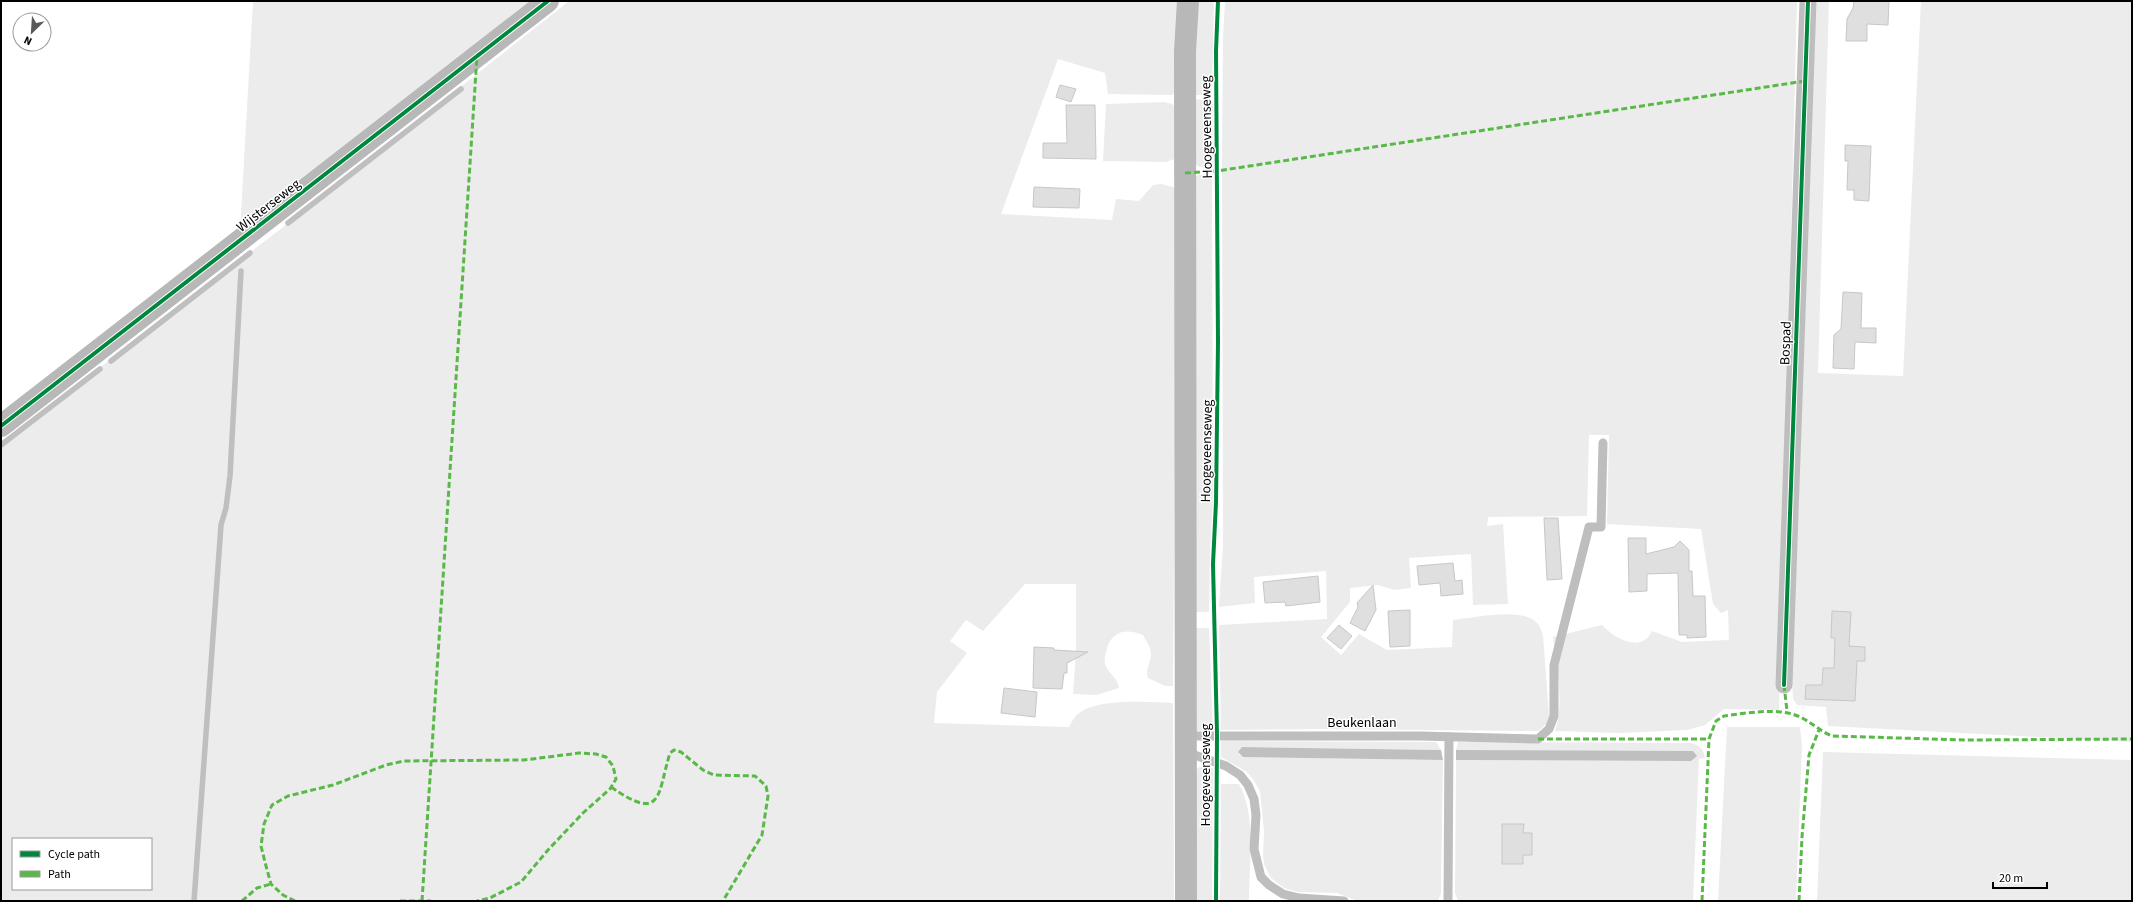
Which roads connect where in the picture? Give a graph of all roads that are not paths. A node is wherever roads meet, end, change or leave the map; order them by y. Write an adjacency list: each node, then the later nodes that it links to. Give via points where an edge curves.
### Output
1 (548, 1): 4 (main road, Wijsterseweg)
2 (1188, 1): 8 (main road, Hoogeveenseweg, via 1185,51)
3 (1808, 1): 6 (street, Bospad)
4 (1, 426)
5 (1603, 443): 7 (lane, Beukenlaan, via 1601,527 1589,527 1554,665 1554,716 1549,729 1538,739)
6 (1784, 685)
7 (1448, 737): 8 (lane, Beukenlaan); 11 (lane)
8 (1185, 744): 9 (main road, Hoogeveenseweg); 10 (lane, via 1240,775 1248,785 1254,799 1256,815 1254,849 1261,877 1269,886 1283,894 1300,898)
9 (1186, 901)
10 (1344, 901)
11 (1448, 901)

